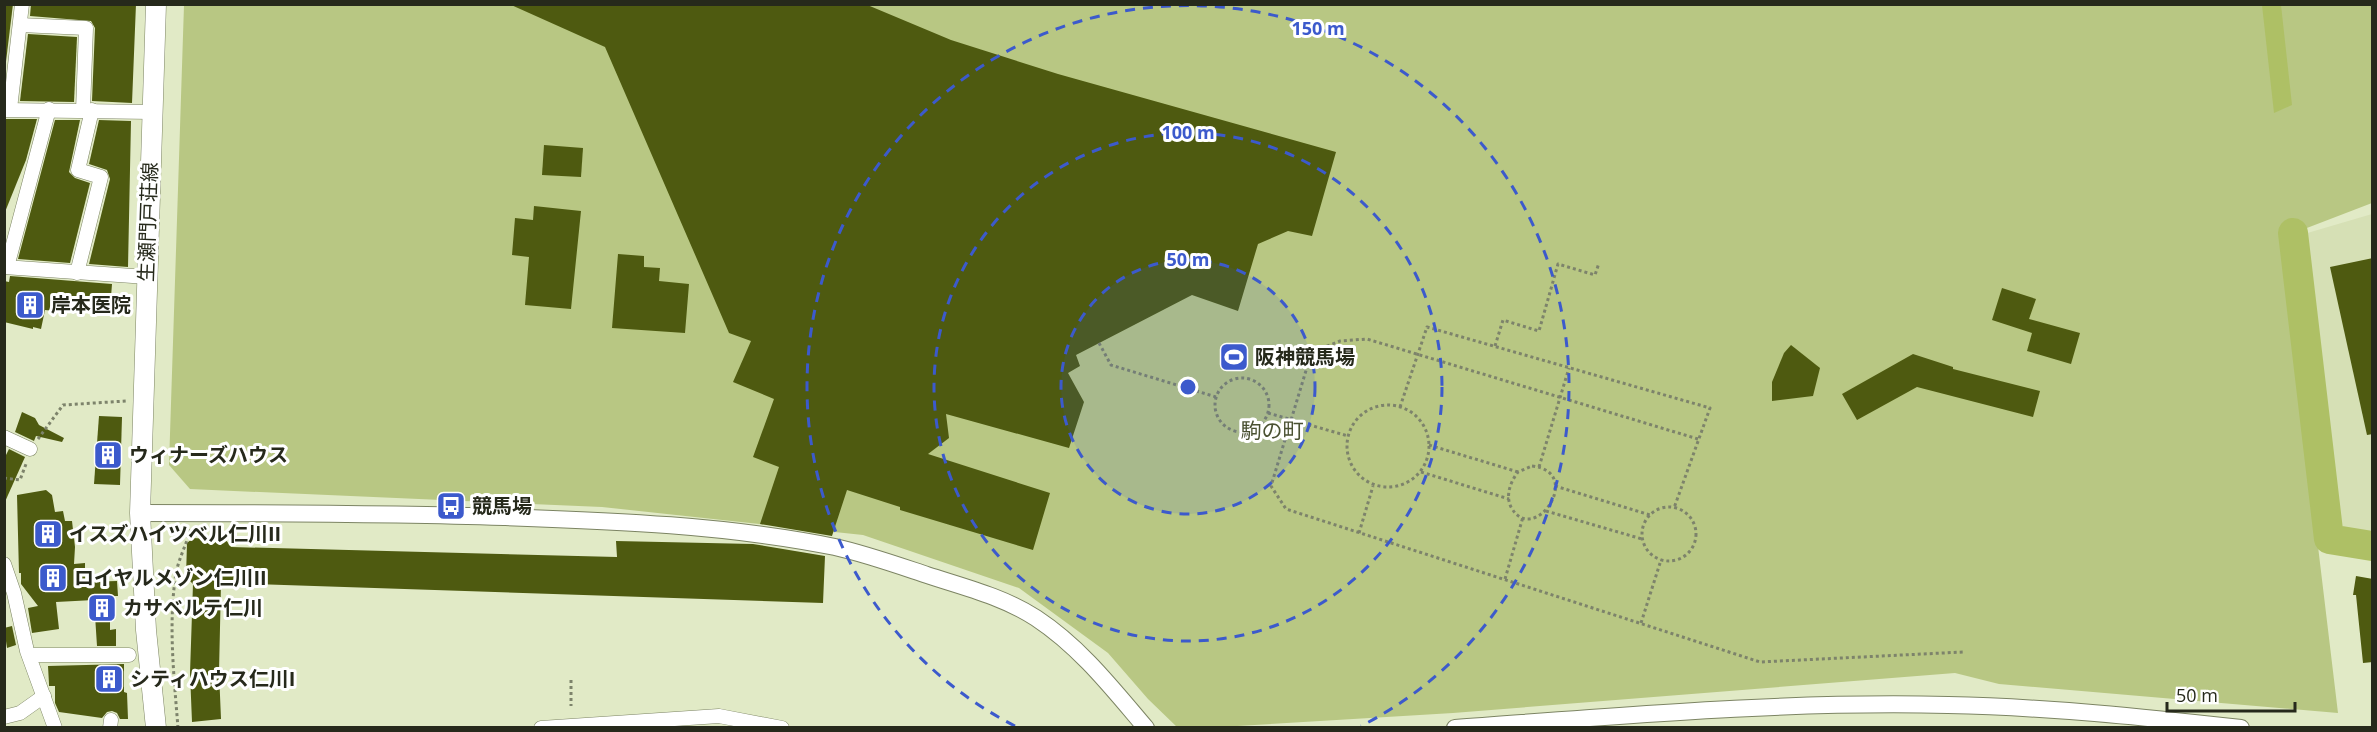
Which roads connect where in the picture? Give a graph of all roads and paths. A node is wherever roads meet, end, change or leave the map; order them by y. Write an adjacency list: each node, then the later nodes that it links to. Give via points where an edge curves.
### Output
1 (22, 4): 3 (street)
2 (156, 4): 7 (main road, 生瀬門戸荘線)
3 (20, 25): 4 (street); 6 (street, via 86,28)
4 (7, 109): 5 (street)
5 (49, 109): 6 (street); 9 (street)
6 (87, 110): 7 (street); 10 (street, via 78,170 101,177)
7 (152, 112): 11 (main road, 生瀬門戸荘線)
8 (1599, 263): 13 (path, via 1595,275 1558,264 1539,331 1503,320)
9 (6, 267): 10 (street)
10 (77, 273): 11 (street)
11 (147, 277): 36 (main road, 生瀬門戸荘線)
12 (1099, 343): 16 (path, via 1111,365)
13 (1495, 346): 14 (path, via 1427,327); 15 (path)
14 (1418, 354): 17 (path); 19 (path); 21 (path, via 1367,339 1340,341 1325,347 1308,363)
15 (1569, 368): 17 (path); 24 (path, via 1710,408)
16 (1216, 397): 20 (path, via 1221,422 1236,431 1253,430); 20 (path, via 1226,383 1243,378 1252,380 1266,392)
17 (1560, 397): 24 (path); 27 (path)
18 (126, 401): 26 (path, via 63,405)
19 (1400, 407): 22 (path, via 1372,408 1360,415); 25 (path, via 1421,421)
20 (1268, 413): 21 (path)
21 (1290, 420): 22 (path); 40 (path, via 1271,486 1279,501 1286,509)
22 (1348, 436): 31 (path, via 1346,454 1352,468)
23 (4, 437): 26 (street)
24 (1698, 439): 34 (path)
25 (1429, 445): 28 (path, via 1428,458); 29 (path)
26 (30, 449): 30 (path, via 20,480)
27 (1539, 467): 29 (path); 32 (path, via 1550,474)
28 (1420, 472): 31 (path, via 1402,486); 33 (path)
29 (1518, 472): 33 (path)
30 (4, 478)
31 (1373, 486): 40 (path)
32 (1555, 486): 35 (path); 37 (path)
33 (1509, 499): 38 (path, via 1512,508)
34 (1674, 508): 37 (path, via 1666,507); 42 (path, via 1690,518 1694,544 1683,558)
35 (1546, 511): 38 (path, via 1538,517); 41 (path)
36 (140, 513): 54 (main road, 生瀬門戸荘線); 58 (street, via 354,512 577,519 739,531 837,548 965,587 1035,617 1095,667)
37 (1650, 515): 41 (path, via 1644,522)
38 (1523, 517): 44 (path)
39 (192, 525): 55 (path, via 177,571 172,627)
40 (1359, 533): 44 (path)
41 (1642, 539): 42 (path, via 1650,554)
42 (1661, 560): 45 (path)
43 (4, 564): 47 (street)
44 (1504, 579): 45 (path)
45 (1641, 623): 46 (path, via 1760,662)
46 (1963, 652)
47 (29, 655): 48 (street); 50 (street)
48 (129, 655)
49 (571, 680): 51 (path)
50 (44, 696): 52 (street, via 20,713); 53 (street)
51 (571, 706)
52 (4, 717)
53 (55, 728)
54 (156, 728)
55 (178, 728)
56 (541, 728): 57 (street, via 718,716)
57 (782, 728)
58 (1146, 728)
59 (1455, 728): 60 (street, via 1758,706 1896,704 2036,709)
60 (2241, 728)

